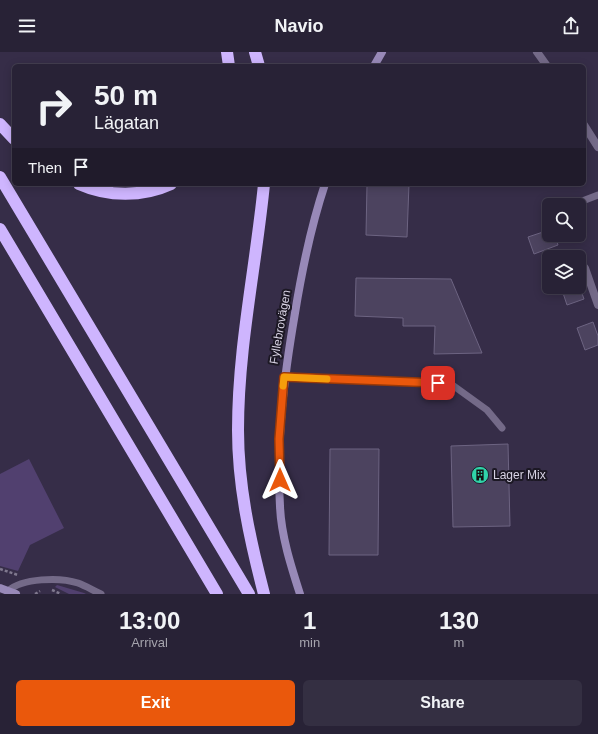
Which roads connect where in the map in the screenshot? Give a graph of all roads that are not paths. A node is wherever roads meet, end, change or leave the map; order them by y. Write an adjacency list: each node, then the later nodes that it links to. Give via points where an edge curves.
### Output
1 (227, 52): 5 (highway)
2 (255, 52): 6 (highway)
3 (382, 52): 7 (street)
4 (537, 52): 8 (street)
5 (229, 64)
6 (258, 64)
7 (375, 64)
8 (546, 64)
9 (0, 124): 11 (highway)
10 (586, 128): 12 (street)
11 (12, 137)
12 (598, 147)
13 (0, 177): 29 (highway)
14 (85, 186): 15 (highway, via 108,193 135,194)
15 (166, 186)
16 (264, 186): 30 (highway, via 243,338 238,432 244,508)
17 (324, 186): 23 (street, Fyllebrovägen, via 302,270)
18 (598, 195): 19 (lane)
19 (586, 200)
20 (0, 229): 28 (highway)
21 (586, 271): 22 (street)
22 (598, 304)
23 (284, 377): 24 (lane, via 451,384 487,410); 31 (street, Fyllebrovägen, via 279,439 280,507 289,561)
24 (502, 428)
25 (4, 590): 26 (street); 27 (lane, via 21,583 54,580 78,583)
26 (16, 594)
27 (101, 594)
28 (218, 594)
29 (249, 594)
30 (264, 594)
31 (300, 594)

